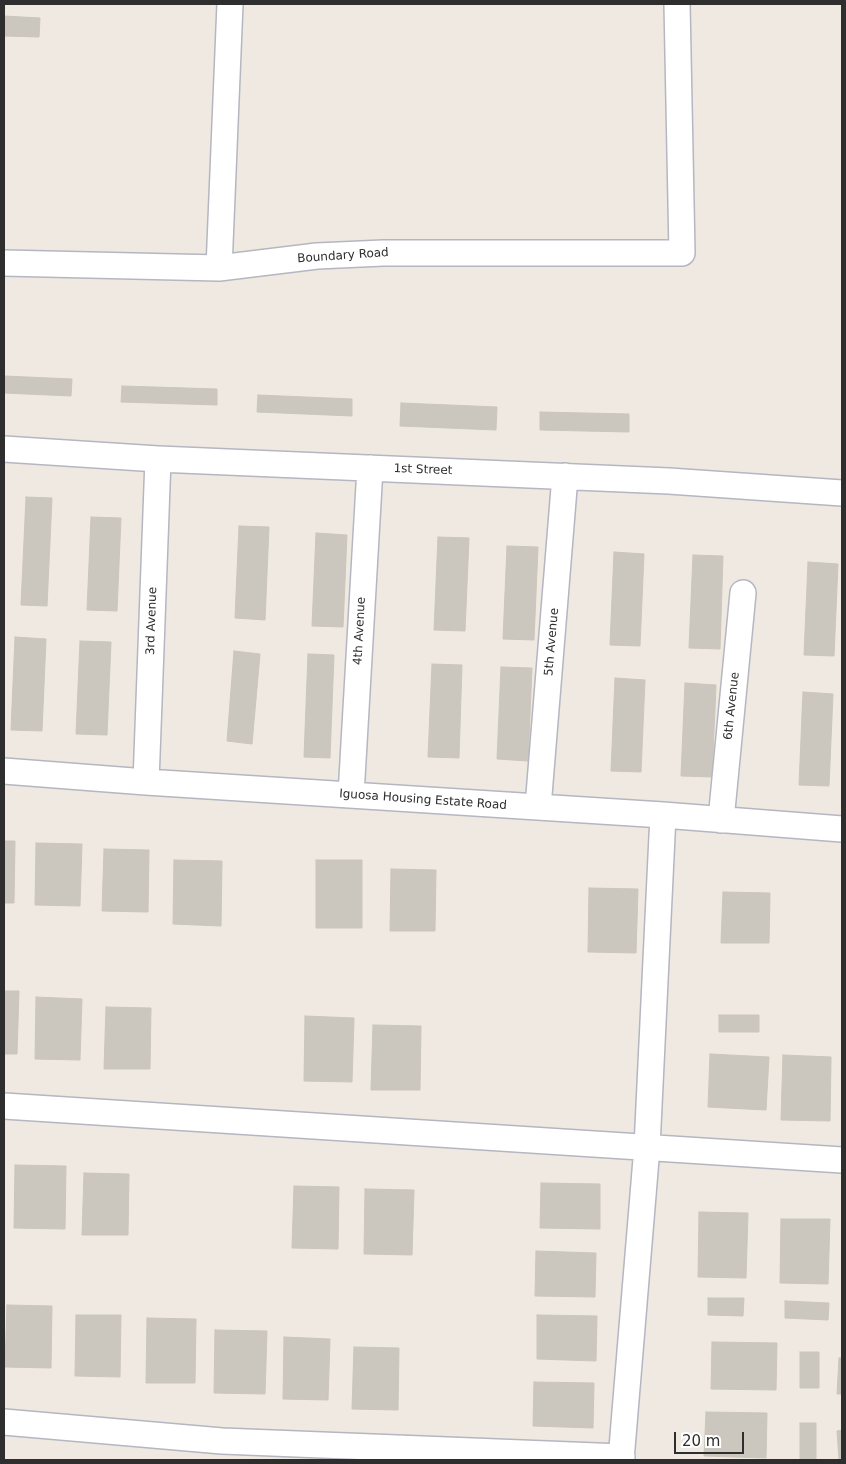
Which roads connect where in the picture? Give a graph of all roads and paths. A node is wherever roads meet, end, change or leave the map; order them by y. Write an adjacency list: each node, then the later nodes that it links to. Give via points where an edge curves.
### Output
1 (230, 4): 4 (street)
2 (677, 4): 4 (street, Boundary Road, via 682,253 383,253 317,256)
3 (4, 264): 4 (street, Boundary Road)
4 (218, 268)
5 (4, 449): 6 (street, 1st Street)
6 (158, 459): 7 (street, 1st Street); 12 (street, 3rd Avenue)
7 (370, 468): 8 (street, 1st Street); 13 (street, 4th Avenue)
8 (565, 476): 9 (street, 1st Street); 14 (street, 5th Avenue)
9 (842, 493)
10 (743, 593): 16 (street, 6th Avenue)
11 (4, 771): 12 (street, Iguosa Housing Estate Road)
12 (146, 782): 13 (street, Iguosa Housing Estate Road)
13 (351, 795): 14 (street, Iguosa Housing Estate Road)
14 (538, 807): 15 (street, Iguosa Housing Estate Road)
15 (663, 815): 16 (street, Iguosa Housing Estate Road); 19 (street)
16 (721, 820): 17 (street, Iguosa Housing Estate Road)
17 (842, 829)
18 (4, 1106): 19 (street)
19 (647, 1147): 20 (street); 23 (street)
20 (842, 1160)
21 (4, 1422): 22 (street)
22 (221, 1451): 23 (street)
23 (622, 1459)

